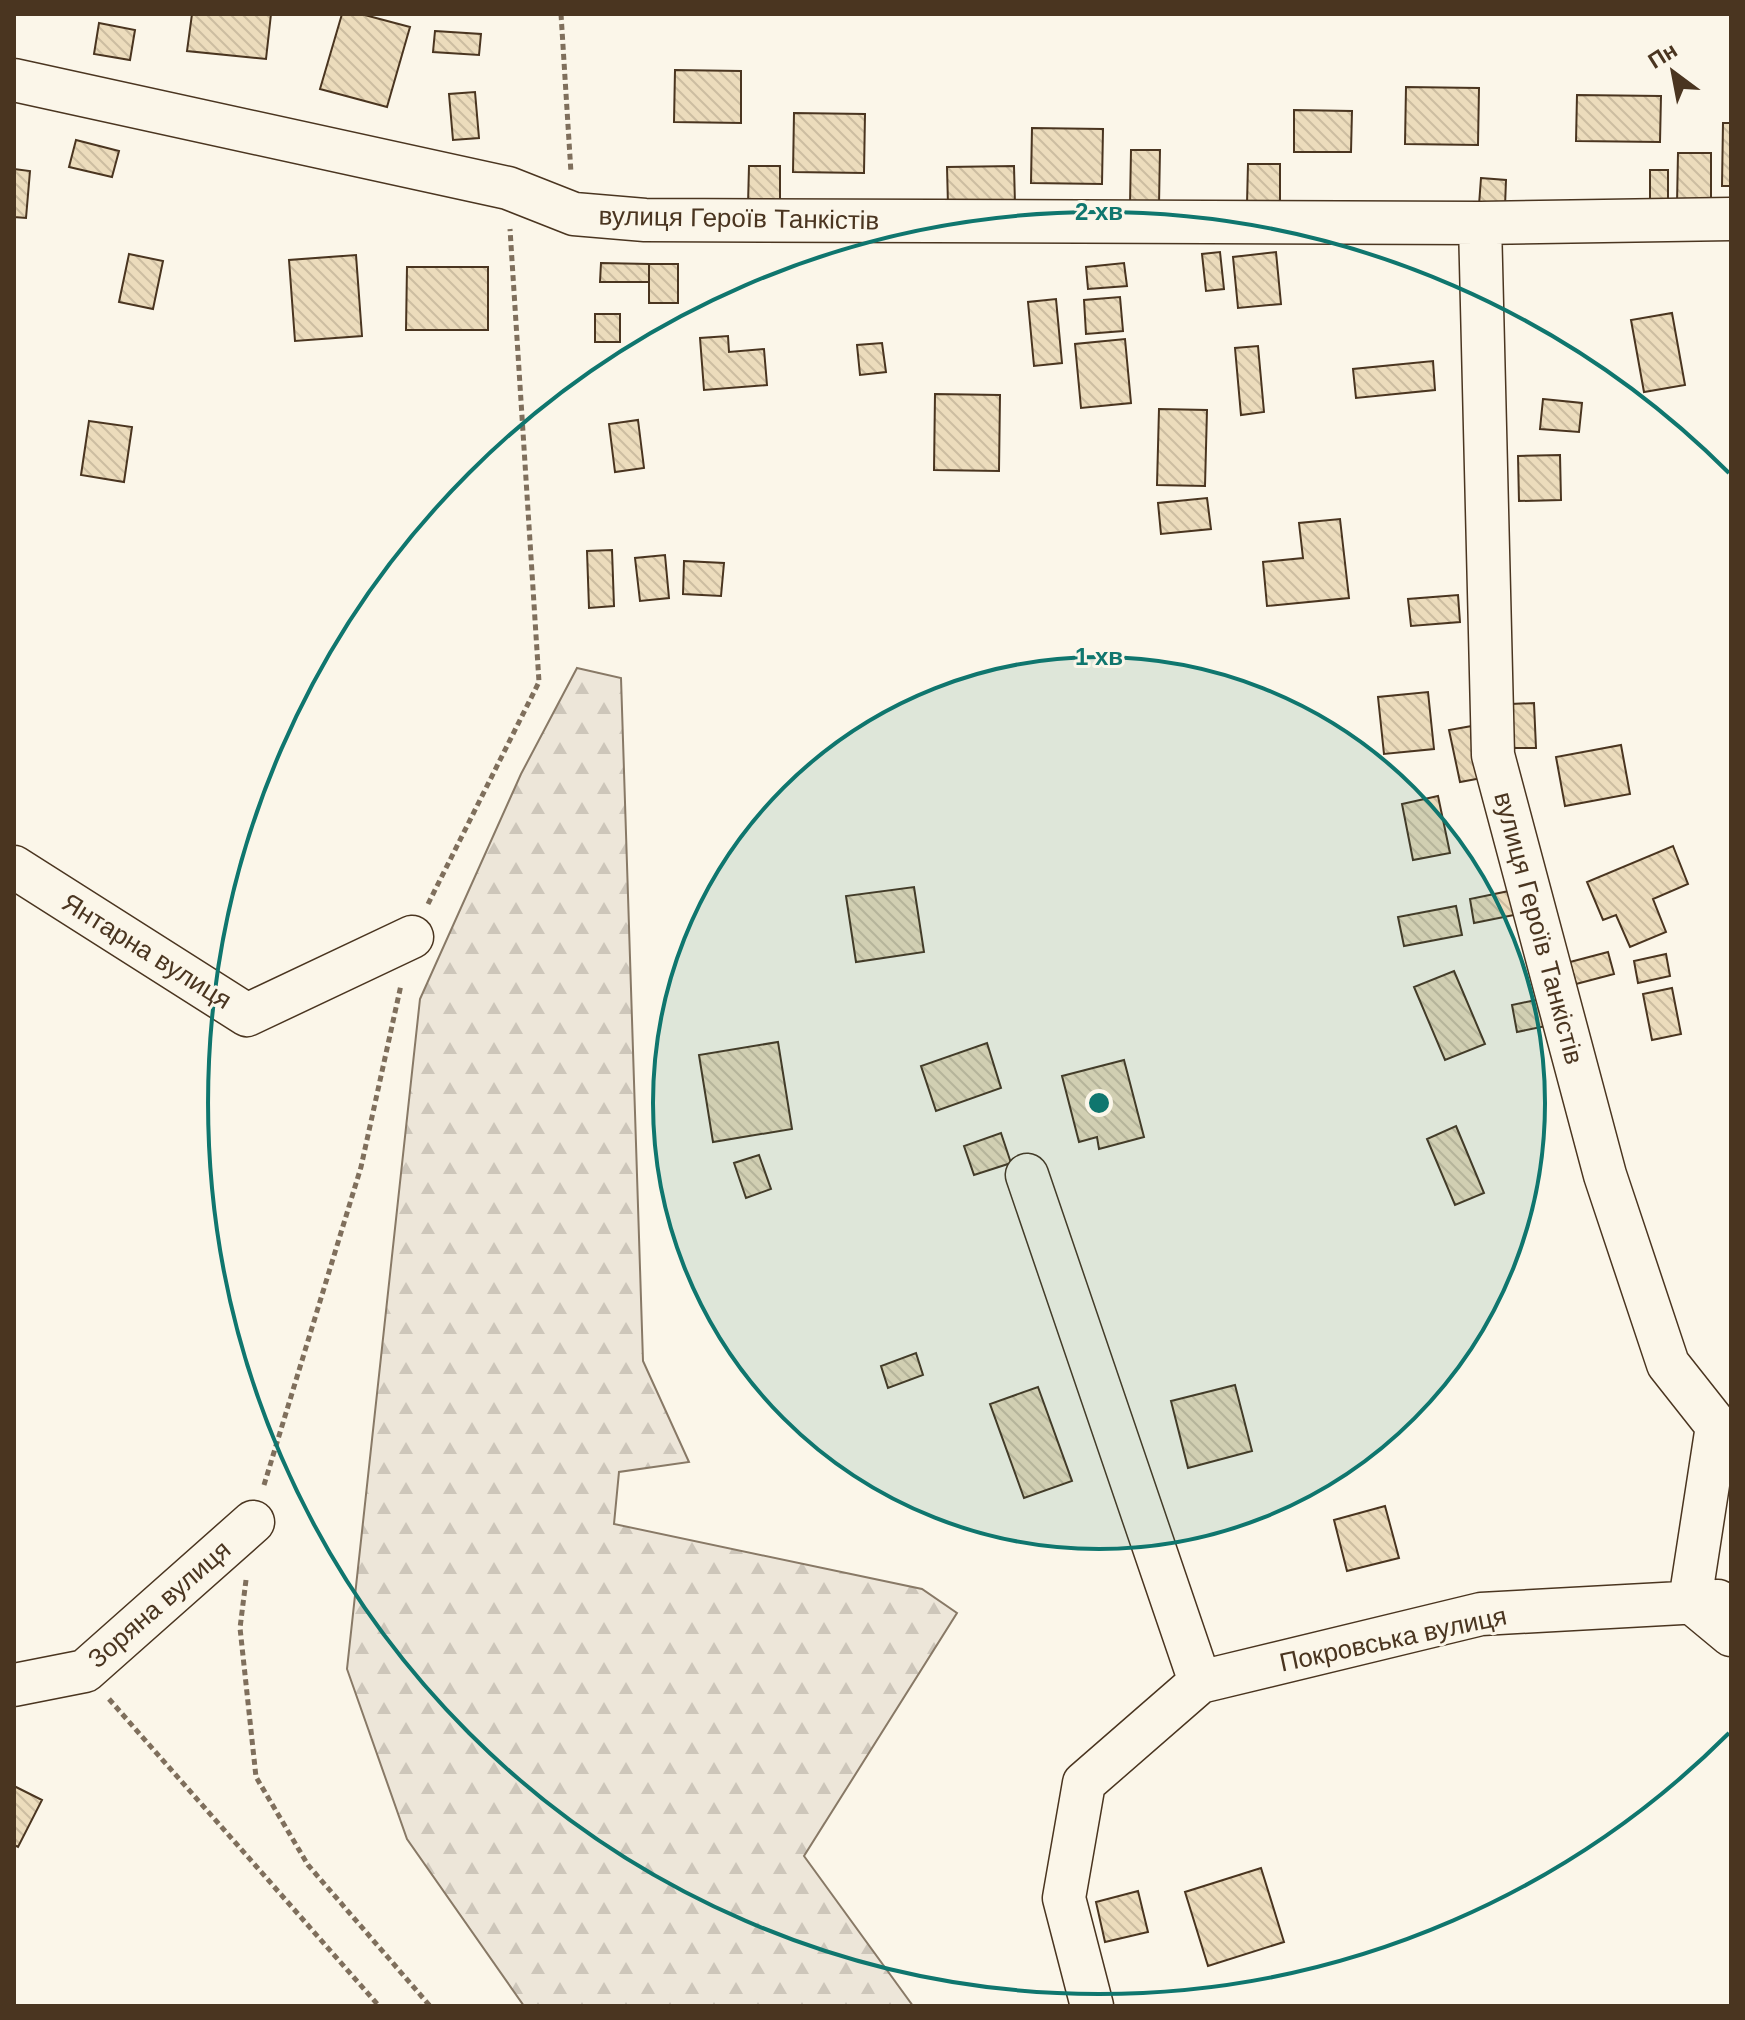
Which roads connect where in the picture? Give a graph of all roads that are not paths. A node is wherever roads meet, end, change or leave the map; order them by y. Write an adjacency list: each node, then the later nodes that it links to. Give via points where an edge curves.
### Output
1 (14, 80): 3 (street, вулиця Героїв Танкістів, via 508,188 574,214 661,220)
2 (1731, 219): 3 (street, вулиця Героїв Танкістів)
3 (1480, 223): 8 (street, вулиця Героїв Танкістів, via 1493,755 1609,1189 1668,1364 1717,1426)
4 (14, 867): 5 (street, Янтарна вулиця, via 247,1015)
5 (412, 937)
6 (1027, 1175): 11 (street)
7 (253, 1522): 12 (street, Зоряна вулиця, via 85,1671)
8 (1690, 1601): 9 (street, Покровська вулиця); 10 (street); 11 (street, Покровська вулиця, via 1481,1614)
9 (1731, 1601)
10 (1731, 1635)
11 (1200, 1682): 13 (street, Покровська вулиця, via 1084,1783 1064,1898)
12 (14, 1685)
13 (1092, 2006)

